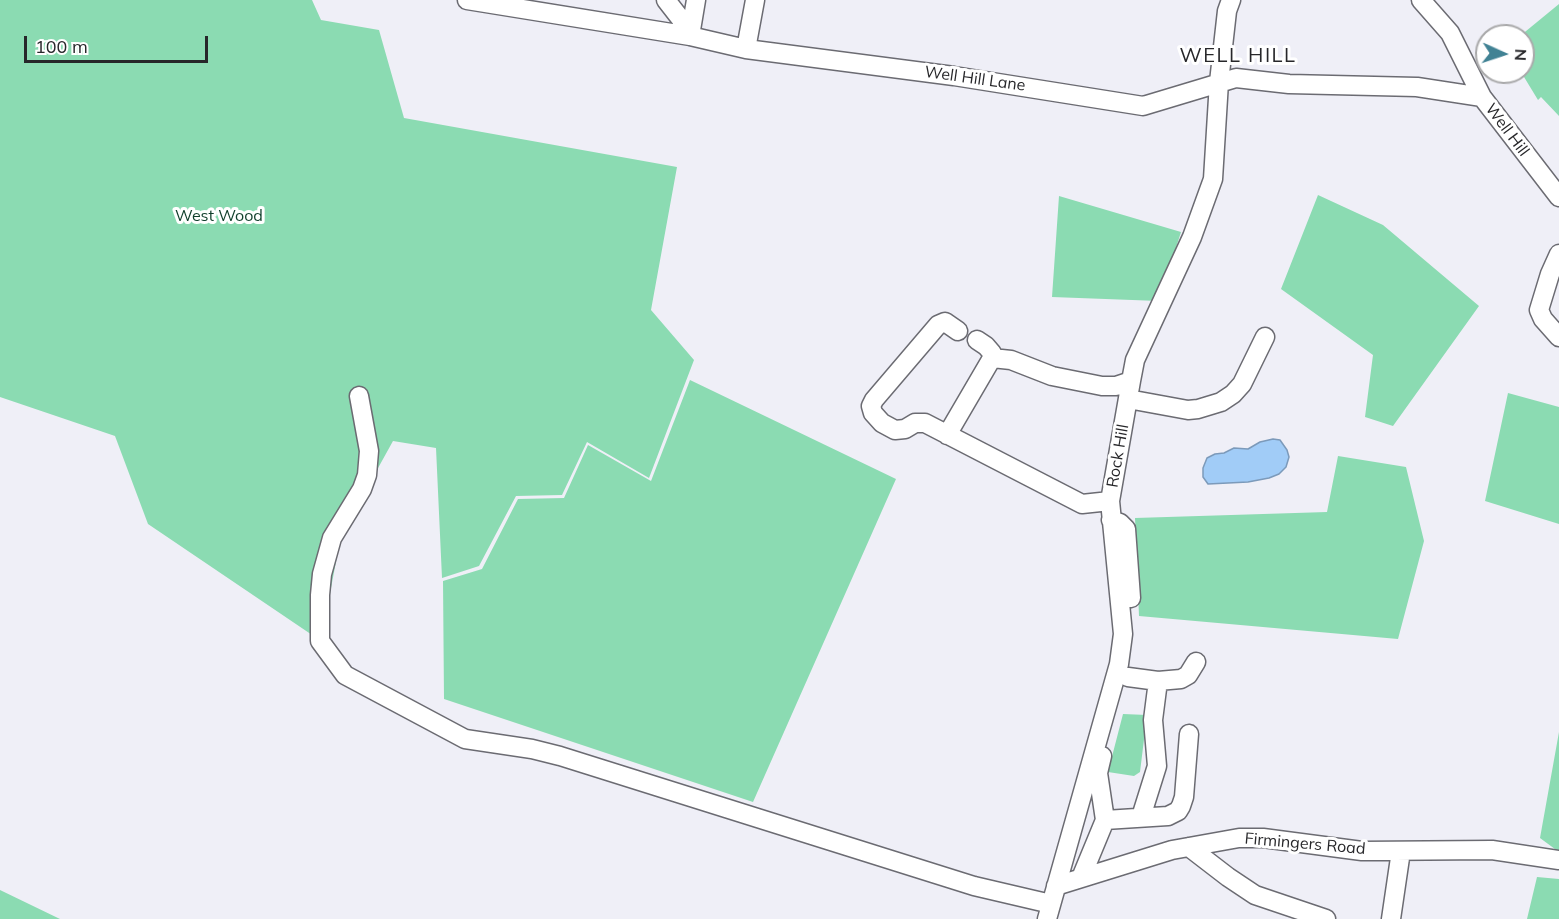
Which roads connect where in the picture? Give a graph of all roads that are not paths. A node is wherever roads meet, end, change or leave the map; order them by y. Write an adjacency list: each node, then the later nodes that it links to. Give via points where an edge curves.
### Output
1 (467, 0): 7 (street, Well Hill Lane)
2 (666, 0): 7 (street)
3 (696, 0): 7 (street)
4 (755, 0): 8 (street)
5 (1231, 0): 9 (street, Rock Hill)
6 (1421, 0): 10 (street, Well Hill, via 1450,33)
7 (690, 36): 8 (street, Well Hill Lane)
8 (746, 49): 9 (street, Well Hill Lane, via 1143,106)
9 (1219, 82): 10 (street, Well Hill Lane, via 1236,78 1289,84 1417,87); 18 (street, Rock Hill, via 1213,179 1192,237 1135,360)
10 (1482, 97): 11 (street, Well Hill)
11 (1559, 197)
12 (1559, 254): 15 (street, via 1539,310)
13 (958, 331): 20 (street, via 945,322 939,326 872,406 882,423 895,430 925,423)
14 (1265, 337): 18 (street, via 1242,384 1221,402 1188,410)
15 (1559, 338)
16 (977, 340): 17 (street, via 992,353)
17 (992, 358): 18 (street, via 1011,360 1052,376); 20 (street)
18 (1130, 390): 21 (street, Rock Hill)
19 (359, 396): 33 (street, via 369,451 367,475 332,538 320,595 320,641 345,675 465,739 551,754 974,886)
20 (947, 435): 21 (street, via 1082,504)
21 (1110, 501): 22 (street, Rock Hill)
22 (1111, 520): 24 (street, via 1124,525 1127,533 1132,644); 33 (street, Rock Hill, via 1123,634 1120,654)
23 (1196, 663): 25 (street, via 1181,680)
24 (1128, 677): 25 (street); 28 (street, via 1117,701 1098,773)
25 (1158, 681): 27 (street, via 1153,720 1157,766)
26 (1190, 734): 27 (street, via 1181,806 1168,816)
27 (1141, 817): 28 (street)
28 (1105, 819): 32 (street)
29 (1189, 847): 30 (street, Firmingers Road, via 1263,838 1362,851); 32 (street, Firmingers Road); 34 (street, via 1255,895)
30 (1401, 851): 31 (street, Firmingers Road, via 1492,850); 35 (street)
31 (1559, 860)
32 (1081, 878): 33 (street, Firmingers Road)
33 (1052, 903)
34 (1326, 919)
35 (1391, 919)

